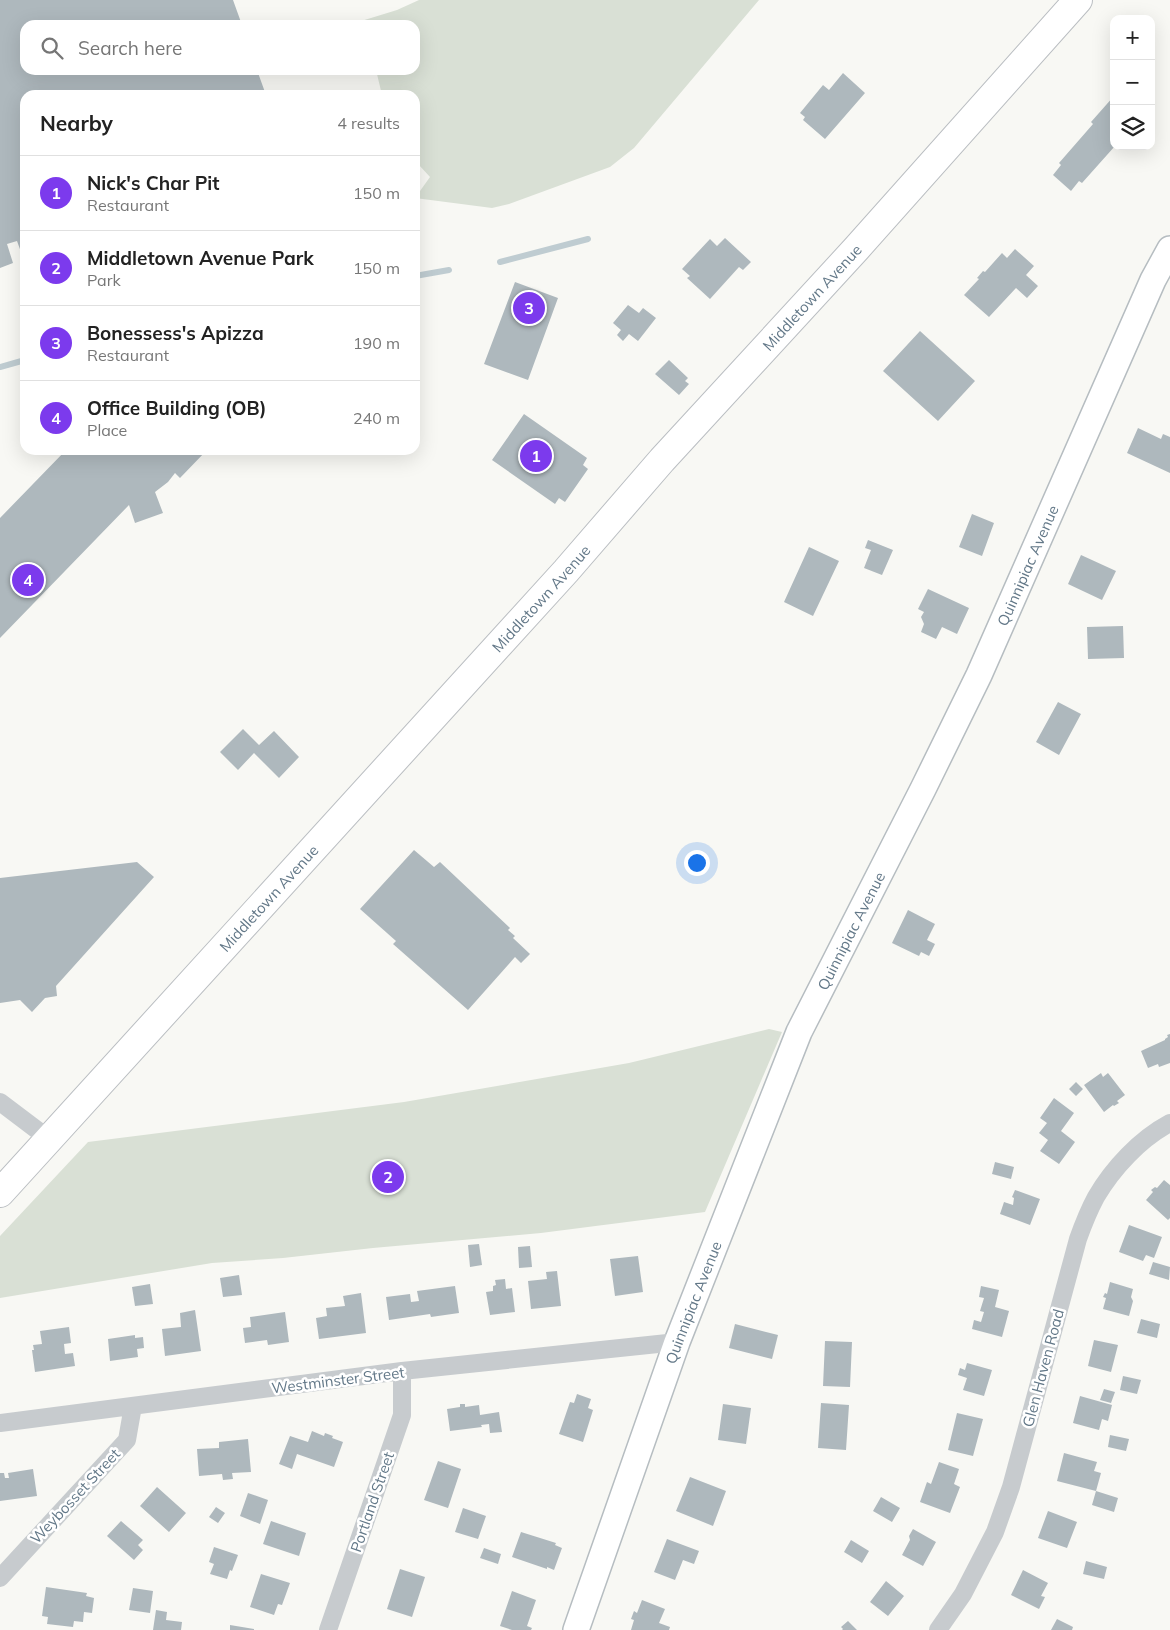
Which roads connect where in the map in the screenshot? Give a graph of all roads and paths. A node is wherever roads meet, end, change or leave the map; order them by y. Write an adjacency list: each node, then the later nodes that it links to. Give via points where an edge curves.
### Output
1 (1078, 0): 5 (main road, Middletown Avenue, via 662,460 566,571)
2 (1170, 249): 7 (main road, Quinnipiac Avenue, via 1153,280 979,675 799,1032)
3 (0, 1102): 5 (street)
4 (1170, 1123): 14 (street, Glen Haven Road, via 1132,1152 1114,1171 1086,1218 1011,1487 998,1523 963,1594)
5 (49, 1139): 6 (main road, Middletown Avenue)
6 (0, 1192)
7 (677, 1342): 8 (street, Westminster Street); 13 (main road, Quinnipiac Avenue)
8 (402, 1371): 9 (street, Westminster Street); 12 (street, Portland Street, via 402,1415)
9 (133, 1406): 10 (street, Westminster Street); 11 (street, Weybosset Street, via 127,1440)
10 (0, 1423)
11 (0, 1578)
12 (328, 1630)
13 (576, 1630)
14 (938, 1630)

